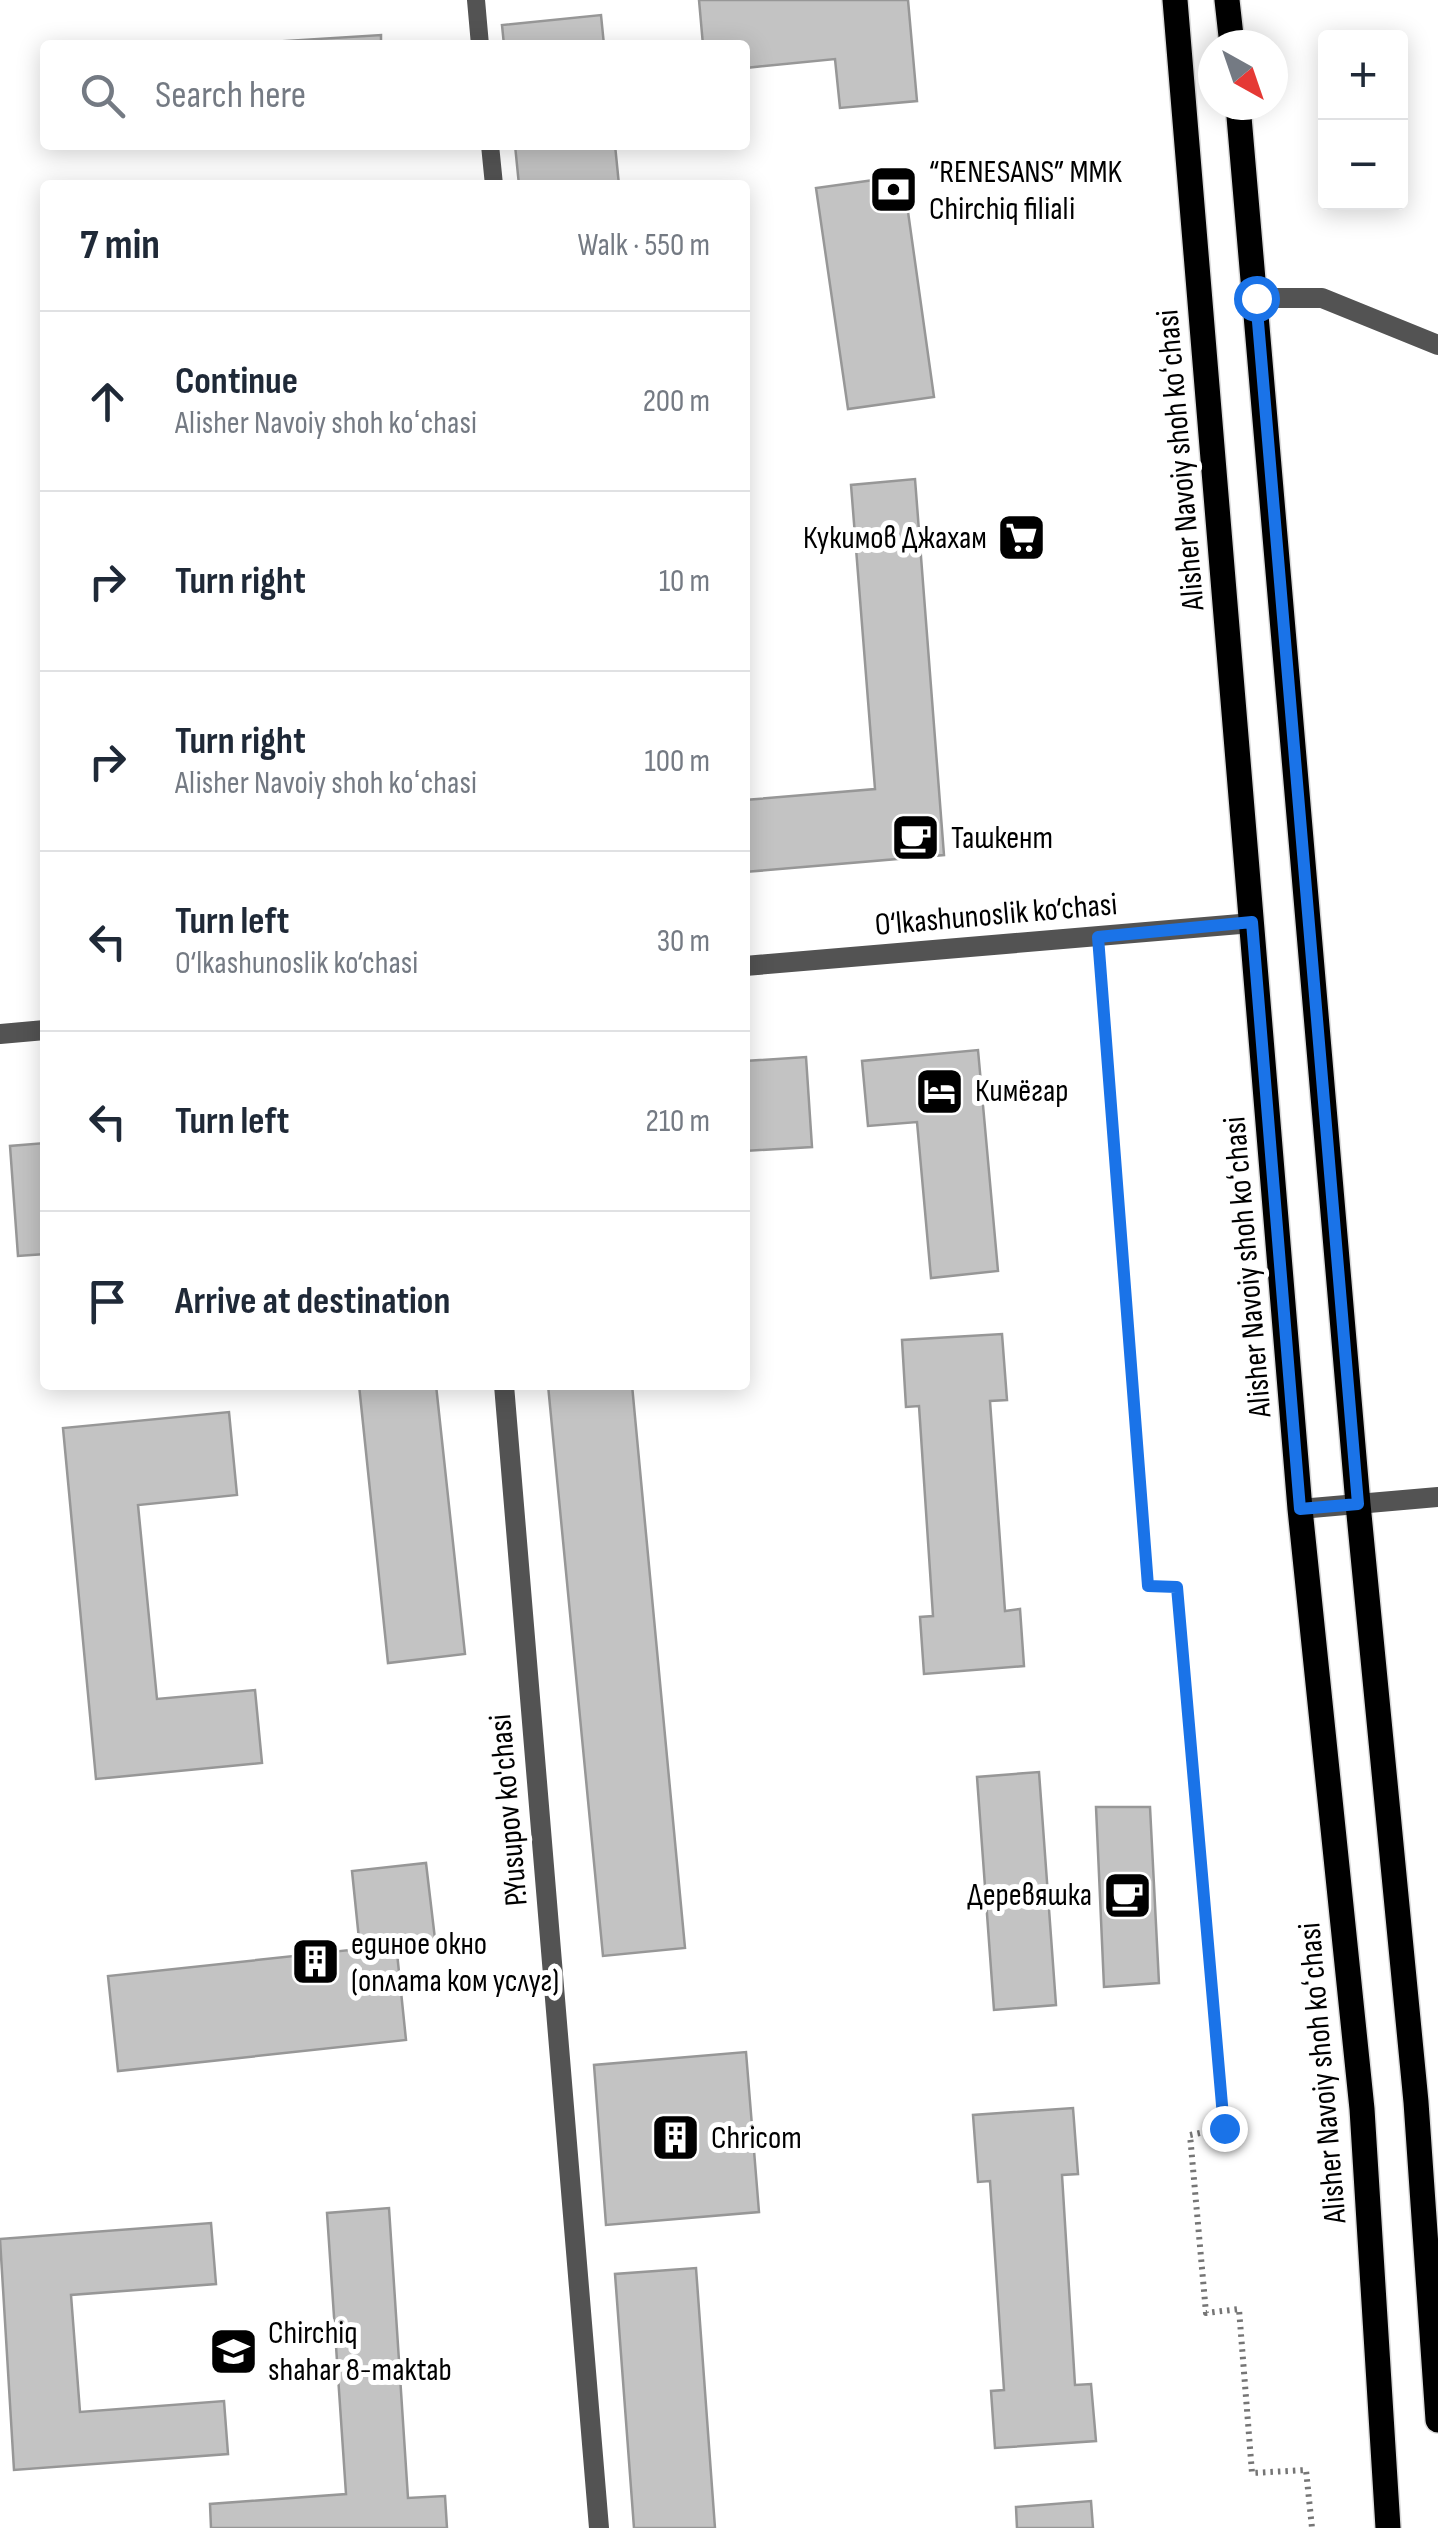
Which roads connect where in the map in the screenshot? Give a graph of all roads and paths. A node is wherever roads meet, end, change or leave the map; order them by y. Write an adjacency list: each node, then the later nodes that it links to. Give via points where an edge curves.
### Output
1 (476, 0): 5 (lane)
2 (1175, 0): 11 (main road, Alisher Navoiy shoh koʻchasi)
3 (1228, 0): 4 (main road)
4 (1231, 30)
5 (480, 40)
6 (1239, 120): 9 (main road)
7 (490, 150): 8 (lane)
8 (494, 180)
9 (1256, 298): 10 (street, via 1322,298); 18 (main road)
10 (1438, 345)
11 (1252, 922): 12 (street, O‘lkashunoslik ko‘chasi); 19 (main road, Alisher Navoiy shoh koʻchasi)
12 (1098, 937): 13 (street, O‘lkashunoslik ko‘chasi); 22 (path, via 1148,1586 1177,1587 1224,2128 1190,2135 1206,2313 1239,2309 1252,2472 1306,2470)
13 (750, 966)
14 (40, 1030): 15 (street)
15 (0, 1034)
16 (504, 1390): 21 (street, P.Yusupov ko'chasi)
17 (1438, 1497): 18 (street)
18 (1358, 1504): 19 (street); 20 (main road, via 1416,2102)
19 (1300, 1509): 23 (main road, Alisher Navoiy shoh koʻchasi, via 1362,2109)
20 (1438, 2420)
21 (599, 2528)
22 (1312, 2528)
23 (1388, 2528)

